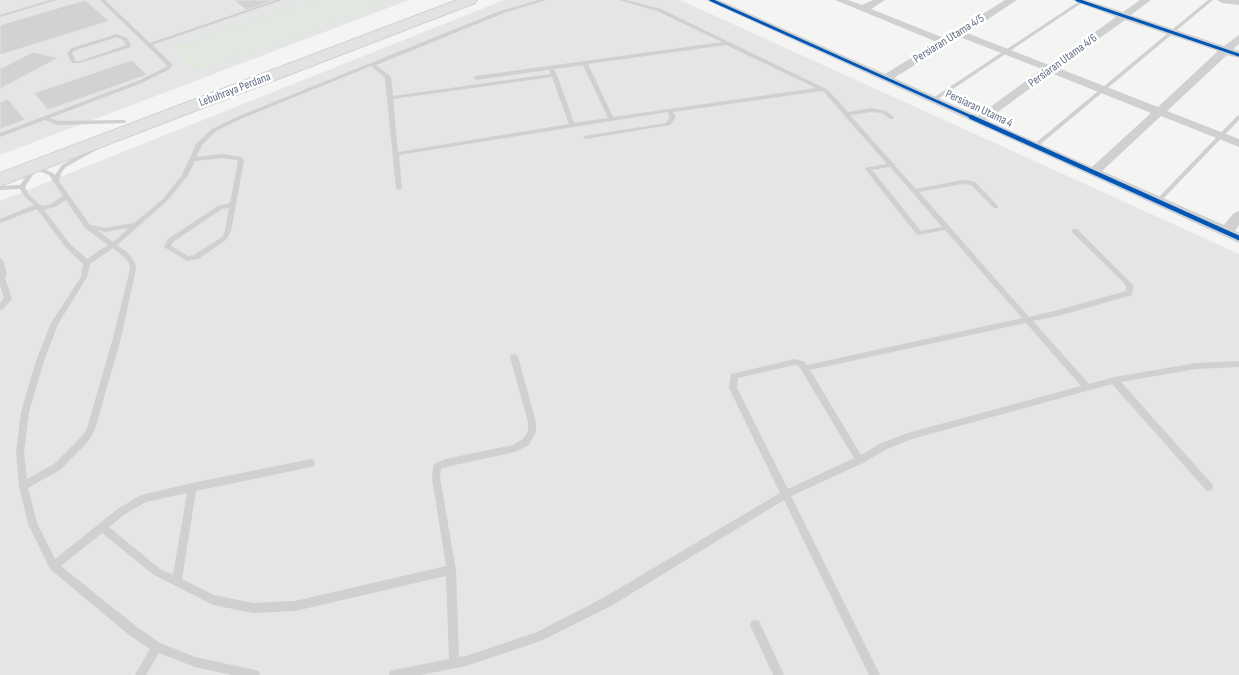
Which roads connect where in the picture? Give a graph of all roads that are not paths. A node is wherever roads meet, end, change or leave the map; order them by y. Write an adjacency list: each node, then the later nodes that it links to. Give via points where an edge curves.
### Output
1 (55, 0): 18 (lane)
2 (102, 0): 22 (lane)
3 (280, 0): 27 (lane)
4 (448, 0): 51 (main road, Lebuhraya Perdana)
5 (470, 0): 51 (main road, Lebuhraya Perdana)
6 (544, 0): 32 (lane, via 502,12)
7 (621, 0): 26 (lane, via 659,10)
8 (711, 0): 37 (street, Persiaran Utama 4)
9 (840, 0): 17 (street)
10 (880, 0): 17 (street)
11 (1012, 0): 21 (street, Persiaran Utama 4/5)
12 (1146, 0): 19 (street, Persiaran Utama 4/6)
13 (1211, 0): 20 (lane)
14 (1222, 0): 16 (street)
15 (1081, 1): 19 (street); 29 (lane)
16 (1239, 2)
17 (862, 9): 25 (street)
18 (0, 16)
19 (1125, 16): 20 (street); 34 (street, Persiaran Utama 4/6)
20 (1172, 32): 28 (street); 39 (lane)
21 (959, 33): 25 (street, Persiaran Utama 4/5); 29 (street)
22 (138, 34): 24 (lane); 27 (lane)
23 (1239, 38): 28 (street)
24 (125, 39): 24 (lane, via 114,36 69,53 74,62 80,62 129,46)
25 (945, 42): 37 (street, Persiaran Utama 4/5)
26 (727, 43): 31 (lane); 38 (lane)
27 (149, 45): 46 (lane, via 170,65 168,68)
28 (1225, 50): 30 (street); 43 (street)
29 (1005, 51): 34 (street); 41 (lane)
30 (1239, 55)
31 (585, 64): 33 (lane); 48 (lane)
32 (373, 65): 40 (lane, via 388,77); 59 (lane, via 226,123 206,136)
33 (550, 68): 35 (lane); 36 (lane)
34 (1052, 70): 39 (street); 49 (street, Persiaran Utama 4/6)
35 (554, 75): 40 (lane); 50 (lane)
36 (476, 78)
37 (887, 78): 41 (street, Persiaran Utama 4)
38 (822, 89): 42 (lane); 44 (lane)
39 (1103, 89): 43 (street); 57 (lane)
40 (390, 98): 58 (lane)
41 (933, 100): 49 (street, Persiaran Utama 4)
42 (670, 111): 48 (lane); 55 (lane, via 673,117 668,124)
43 (1159, 111): 54 (street); 63 (street)
44 (847, 114): 47 (lane, via 871,110 884,112); 60 (lane)
45 (1239, 117): 54 (lane)
46 (46, 118): 51 (lane, via 57,123); 53 (lane)
47 (892, 118)
48 (611, 119): 50 (lane)
49 (979, 120): 57 (street, Persiaran Utama 4)
50 (572, 125): 58 (lane)
51 (125, 127): 52 (main road, Lebuhraya Perdana); 61 (main road, Lebuhraya Perdana); 66 (lane, via 64,166)
52 (105, 130): 61 (main road); 62 (main road, Lebuhraya Perdana)
53 (0, 135)
54 (1222, 136): 56 (street); 72 (lane)
55 (586, 137)
56 (1239, 143)
57 (1035, 146): 63 (street, Persiaran Utama 4)
58 (395, 154): 69 (lane)
59 (193, 159): 73 (lane, via 223,156 241,161); 78 (lane, via 178,185)
60 (893, 165): 70 (lane); 80 (lane, via 868,169 919,233)
61 (35, 167): 64 (main road); 65 (main road, Lebuhraya Perdana); 66 (lane, via 51,174); 67 (lane)
62 (0, 169)
63 (1094, 172): 72 (street, Persiaran Utama 4)
64 (0, 176)
65 (0, 180)
66 (56, 181): 71 (lane)
67 (22, 187): 68 (lane); 74 (lane)
68 (0, 188)
69 (399, 188)
70 (914, 191): 75 (lane, via 968,182 973,183); 80 (lane)
71 (67, 197): 74 (lane, via 53,206); 79 (lane)
72 (1157, 202): 82 (street, Persiaran Utama 4)
73 (233, 205): 73 (lane, via 220,208 170,241 167,247 187,259 196,257 224,238)
74 (38, 206): 77 (lane); 85 (lane, via 68,246)
75 (996, 207)
76 (1239, 216): 82 (street)
77 (0, 222)
78 (137, 224): 79 (lane, via 105,230); 83 (lane)
79 (87, 226): 83 (lane)
80 (947, 228): 88 (lane)
81 (1075, 231): 88 (lane, via 1126,280 1130,293)
82 (1232, 235)
83 (113, 245): 85 (lane); 96 (lane, via 126,255 133,270 91,429 63,461)
84 (0, 260): 86 (lane, via 4,274)
85 (87, 263): 96 (lane, via 84,277 55,324 25,412 20,452)
86 (1, 278): 87 (lane, via 8,299)
87 (0, 307)
88 (1027, 319): 91 (lane); 93 (lane)
89 (514, 356): 102 (lane, via 532,422 532,432 526,442 515,448 437,467)
90 (1239, 364): 92 (lane, via 1196,366)
91 (806, 368): 94 (lane); 99 (lane, via 795,362 734,376 733,381 733,388)
92 (1114, 380): 93 (lane); 98 (lane)
93 (1088, 387): 94 (lane, via 912,436 884,446)
94 (860, 460): 99 (lane)
95 (311, 462): 97 (lane)
96 (23, 486): 101 (lane, via 33,524)
97 (192, 487): 100 (lane, via 144,498); 103 (lane)
98 (1209, 487)
99 (785, 495): 106 (lane, via 607,602 539,636); 111 (lane)
100 (102, 527): 101 (lane); 103 (lane, via 157,572)
101 (53, 566): 105 (lane)
102 (451, 570): 103 (lane, via 295,606 253,608 213,600); 106 (lane)
103 (177, 582)
104 (755, 625): 110 (lane)
105 (157, 647): 107 (lane); 108 (lane, via 195,662)
106 (454, 664): 109 (lane)
107 (140, 675)
108 (255, 675)
109 (394, 675)
110 (779, 675)
111 (875, 675)

